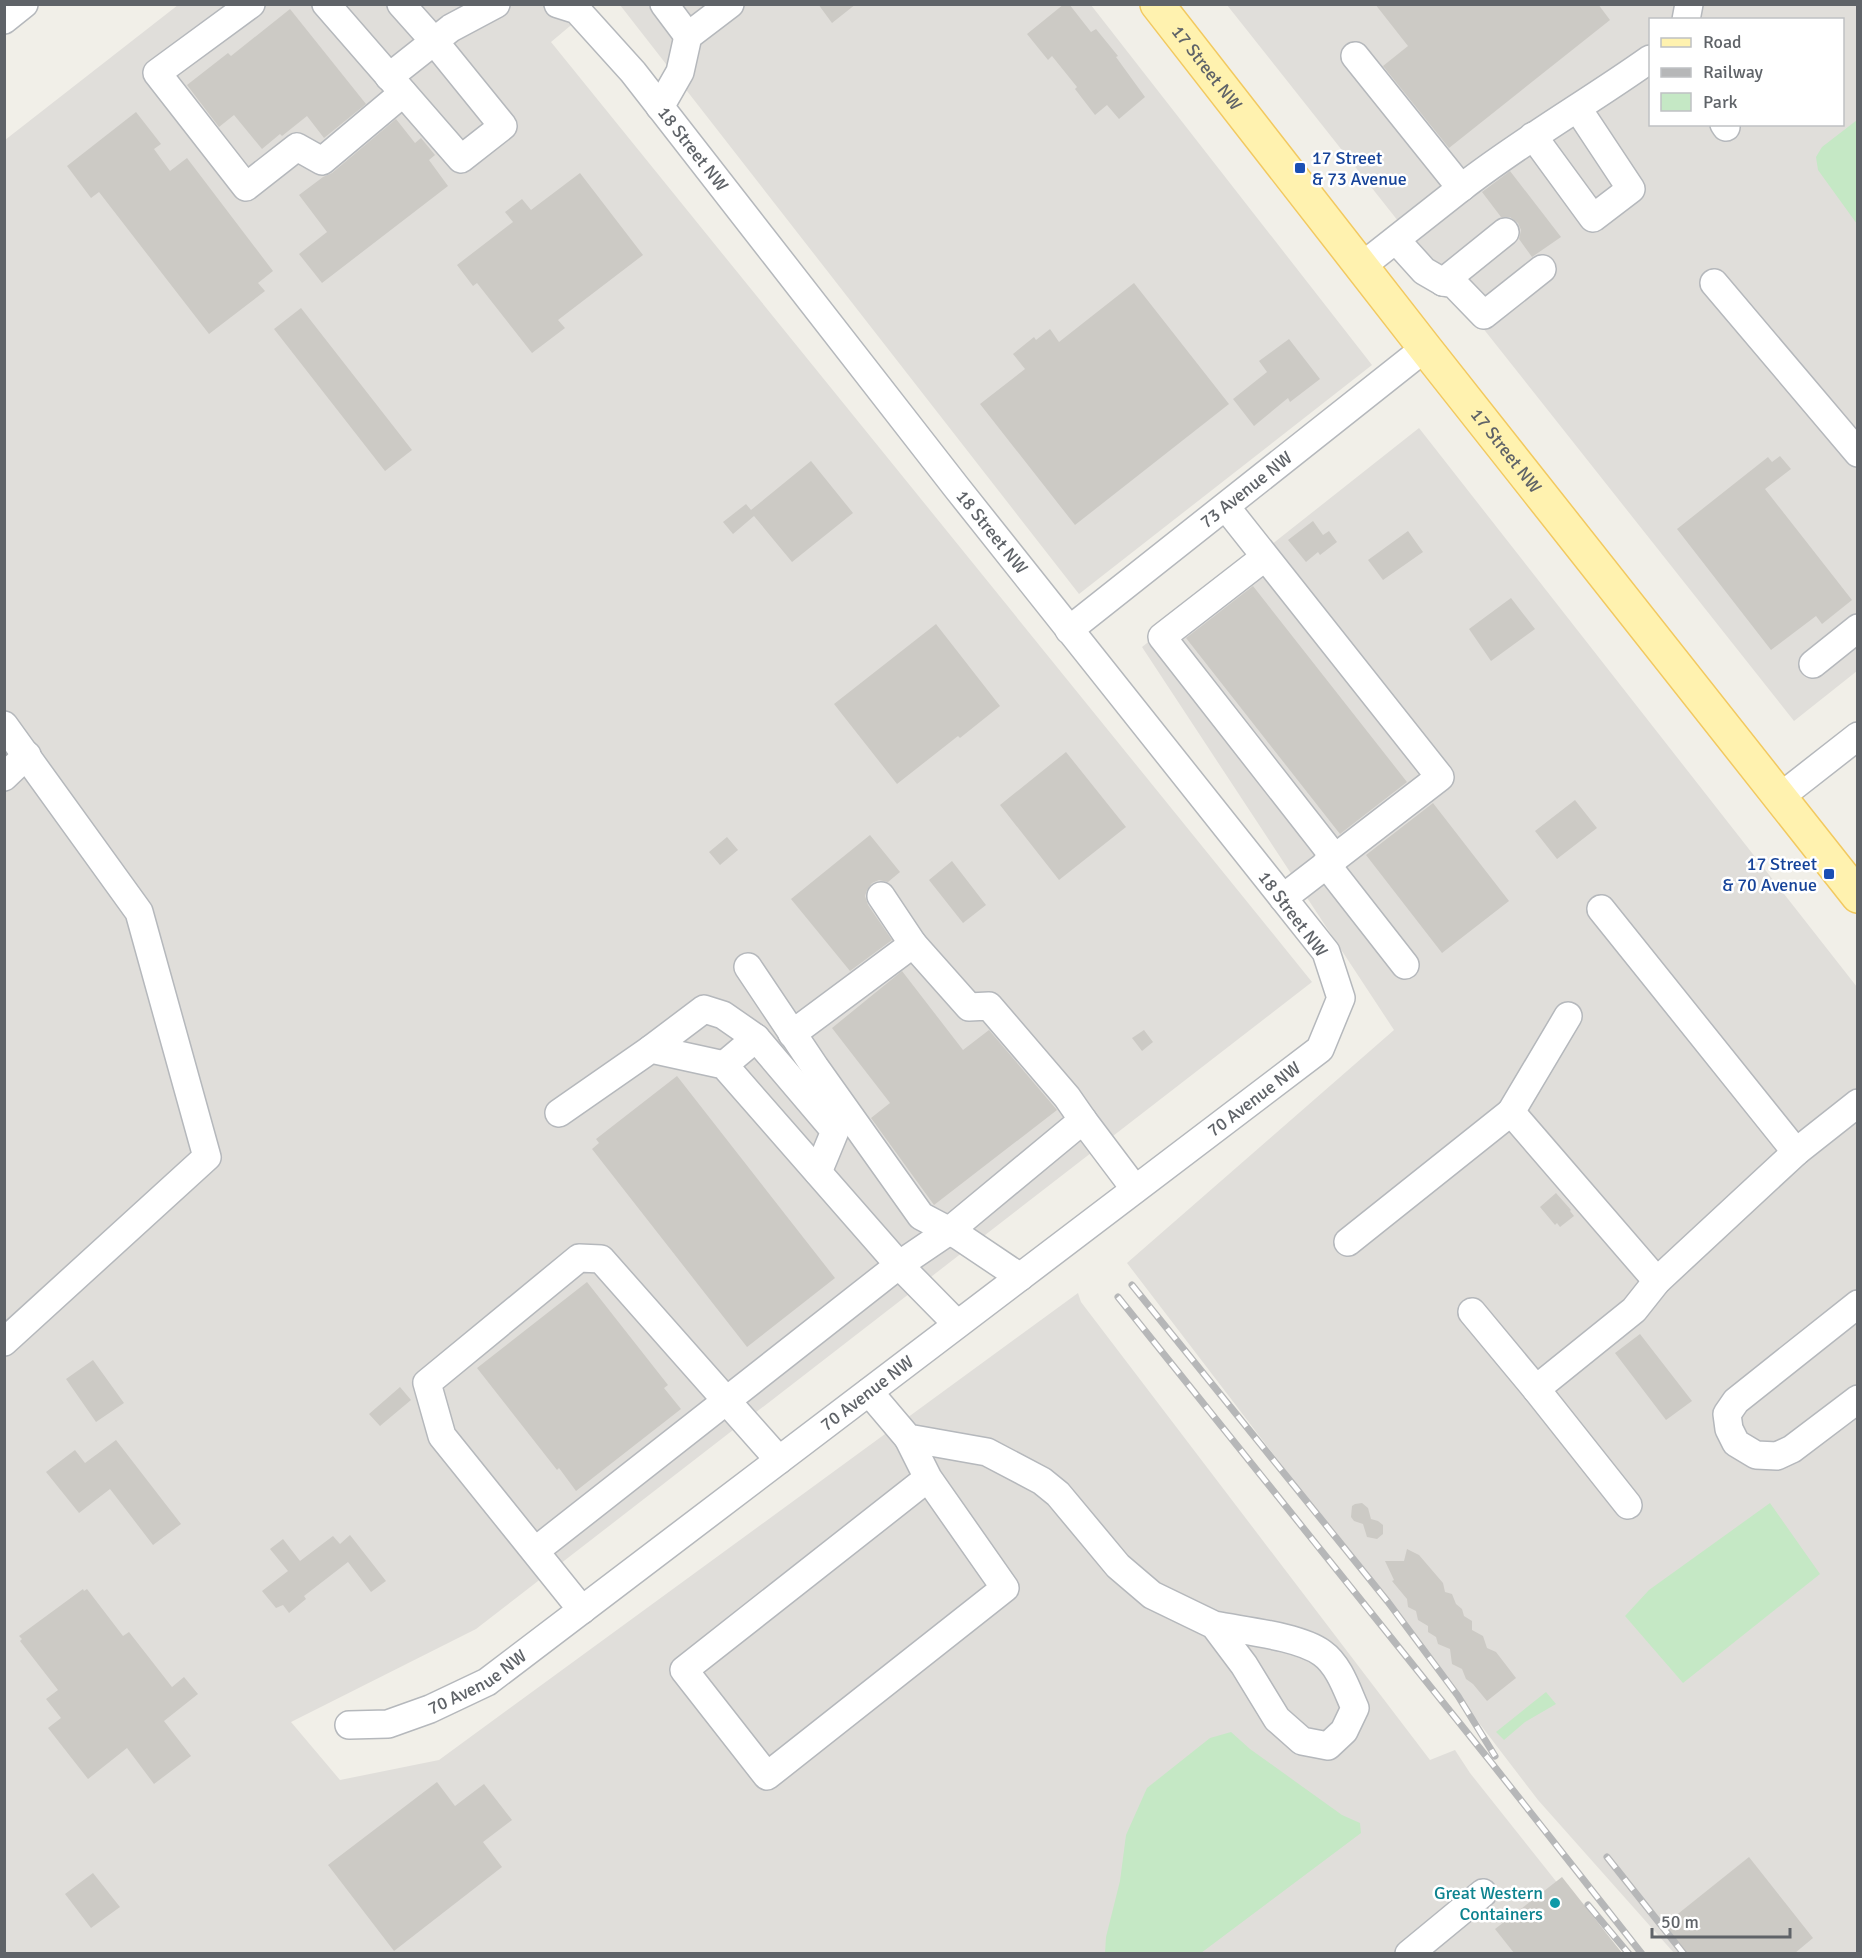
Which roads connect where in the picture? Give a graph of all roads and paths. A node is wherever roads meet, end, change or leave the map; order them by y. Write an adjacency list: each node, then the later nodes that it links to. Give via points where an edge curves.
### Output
1 (24, 4): 10 (street)
2 (251, 4): 15 (street, via 157,73 246,187 297,147 322,161)
3 (326, 4): 15 (street)
4 (401, 4): 12 (street)
5 (496, 4): 12 (street)
6 (558, 4): 16 (street, 18 Street NW, via 577,10)
7 (664, 4): 11 (street)
8 (730, 4): 11 (street)
9 (1157, 4): 22 (main road, 17 Street NW)
10 (4, 20)
11 (688, 36): 16 (street, via 681,72)
12 (434, 41): 15 (street); 15 (street, via 503,126 461,159)
13 (1355, 56): 19 (street)
14 (1649, 60): 17 (street)
15 (396, 85)
16 (660, 107): 31 (street, 18 Street NW)
17 (1578, 109): 18 (street); 18 (street, via 1631,189 1593,218)
18 (1533, 136): 19 (street)
19 (1461, 188): 21 (street)
20 (1505, 232): 24 (street)
21 (1396, 240): 22 (street); 24 (street, via 1424,271)
22 (1362, 266): 26 (main road, 17 Street NW)
23 (1542, 269): 24 (street, via 1484,315 1454,284)
24 (1443, 282)
25 (1714, 283): 27 (street)
26 (1425, 348): 28 (street, 73 Avenue NW); 37 (main road, 17 Street NW)
27 (1857, 453)
28 (1226, 507): 29 (street); 31 (street, 73 Avenue NW)
29 (1265, 556): 38 (street, via 1162,637); 38 (street, via 1440,777)
30 (1857, 628): 32 (street)
31 (1070, 630): 41 (street, 18 Street NW)
32 (1813, 664)
33 (4, 725): 35 (street)
34 (1857, 736): 37 (street)
35 (27, 755): 36 (street); 67 (street, via 139,912 207,1157)
36 (4, 777)
37 (1780, 797): 40 (main road, 17 Street NW)
38 (1330, 861): 41 (street); 44 (street)
39 (881, 896): 43 (street)
40 (1857, 896)
41 (1283, 898): 46 (street, 18 Street NW, via 1326,952)
42 (1601, 909): 56 (street)
43 (914, 945): 48 (street); 55 (street, via 969,1006 989,1006)
44 (1405, 965)
45 (748, 967): 48 (street)
46 (1341, 998): 58 (street, 70 Avenue NW, via 1320,1049)
47 (1568, 1016): 53 (street)
48 (792, 1034): 59 (street, via 921,1216)
49 (756, 1038): 50 (street, via 723,1015 704,1010); 51 (street); 57 (street, via 835,1131)
50 (651, 1049): 51 (street); 54 (street)
51 (724, 1065): 57 (street)
52 (1857, 1103): 56 (street)
53 (1511, 1112): 60 (street); 63 (street)
54 (559, 1113)
55 (1083, 1120): 58 (street); 59 (street)
56 (1796, 1152): 63 (street)
57 (818, 1172): 61 (street)
58 (1135, 1189): 62 (street, 70 Avenue NW)
59 (949, 1231): 61 (street); 62 (street)
60 (1348, 1242)
61 (899, 1265): 66 (street); 71 (street)
62 (1020, 1277): 66 (street, 70 Avenue NW)
63 (1657, 1281): 68 (street, via 1634,1310)
64 (1857, 1304): 70 (street, via 1736,1401 1727,1414 1729,1429 1736,1443 1756,1455 1777,1456 1792,1449)
65 (1472, 1312): 68 (street)
66 (957, 1324): 69 (street, 70 Avenue NW)
67 (4, 1342)
68 (1536, 1389): 75 (street)
69 (869, 1392): 72 (street); 73 (street, 70 Avenue NW)
70 (1857, 1399)
71 (727, 1401): 73 (street); 76 (street); 76 (street, via 601,1259 579,1258 426,1383 442,1436)
72 (908, 1438): 74 (street); 78 (street, via 987,1452 1042,1481 1058,1494 1118,1566 1152,1595)
73 (779, 1460): 77 (street, 70 Avenue NW)
74 (928, 1478): 74 (street, via 1005,1588 767,1776 684,1670)
75 (1628, 1505)
76 (535, 1551): 77 (street)
77 (582, 1610): 79 (street, 70 Avenue NW, via 487,1682 388,1724)
78 (1214, 1625): 78 (street, via 1277,1719 1302,1740 1328,1746 1344,1731 1355,1708 1341,1675 1324,1654 1304,1643)
79 (349, 1725)
80 (1483, 1893): 81 (street)
81 (1409, 1953)

